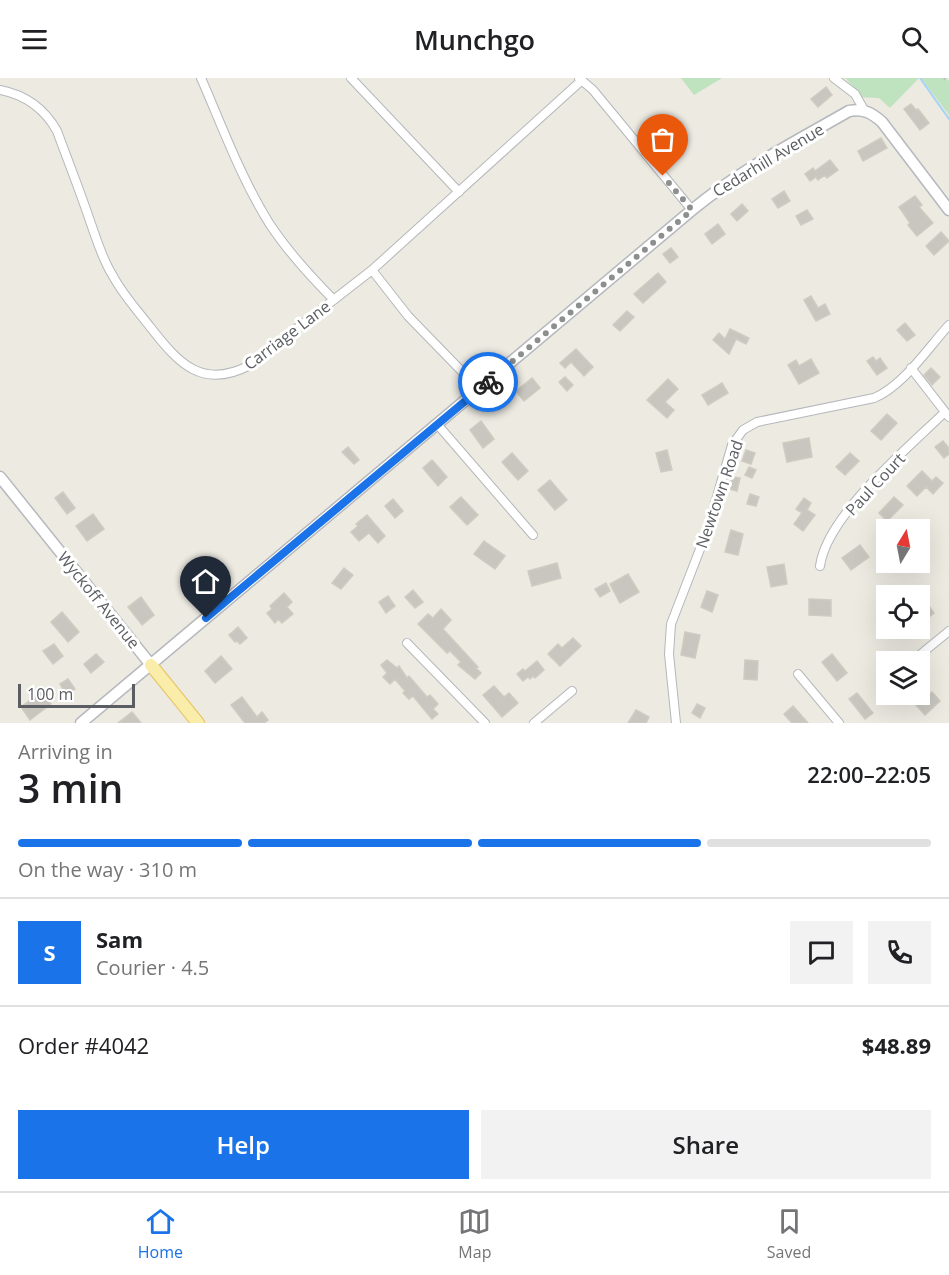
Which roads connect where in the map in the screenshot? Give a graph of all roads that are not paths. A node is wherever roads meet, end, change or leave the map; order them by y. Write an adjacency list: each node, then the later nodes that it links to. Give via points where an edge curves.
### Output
1 (201, 78): 11 (street, via 256,201 292,254)
2 (351, 78): 7 (street)
3 (834, 78): 6 (street, via 855,94)
4 (580, 79): 7 (street, Carriage Lane); 8 (street)
5 (0, 90): 11 (street, Carriage Lane, via 25,97 51,121 113,277 170,352 189,368 219,375 241,370)
6 (864, 110): 8 (street, Cedarhill Avenue, via 849,111 758,162); 9 (street, via 882,122)
7 (459, 192): 10 (street, Carriage Lane)
8 (692, 210): 14 (street, Cedarhill Avenue)
9 (949, 210)
10 (372, 270): 11 (street, Carriage Lane); 14 (street, via 422,332)
11 (334, 300)
12 (949, 325): 13 (street, Newtown Road)
13 (911, 368): 15 (street); 30 (street, Newtown Road, via 892,388 874,398 768,419 750,425 737,437 671,624 669,654)
14 (479, 389): 16 (street, Cedarhill Avenue)
15 (947, 414): 19 (street, Paul Court, via 859,499 829,538)
16 (437, 424): 18 (street); 23 (street, Cedarhill Avenue)
17 (0, 477): 23 (street, Wyckoff Avenue)
18 (533, 534)
19 (820, 566)
20 (949, 631): 22 (street)
21 (407, 643): 28 (street)
22 (924, 651)
23 (151, 665): 26 (street, Cedarhill Avenue); 27 (main road, Wyckoff Avenue)
24 (798, 674): 31 (street)
25 (572, 691): 29 (street)
26 (81, 723)
27 (198, 723)
28 (485, 723)
29 (534, 723)
30 (676, 723)
31 (839, 723)

